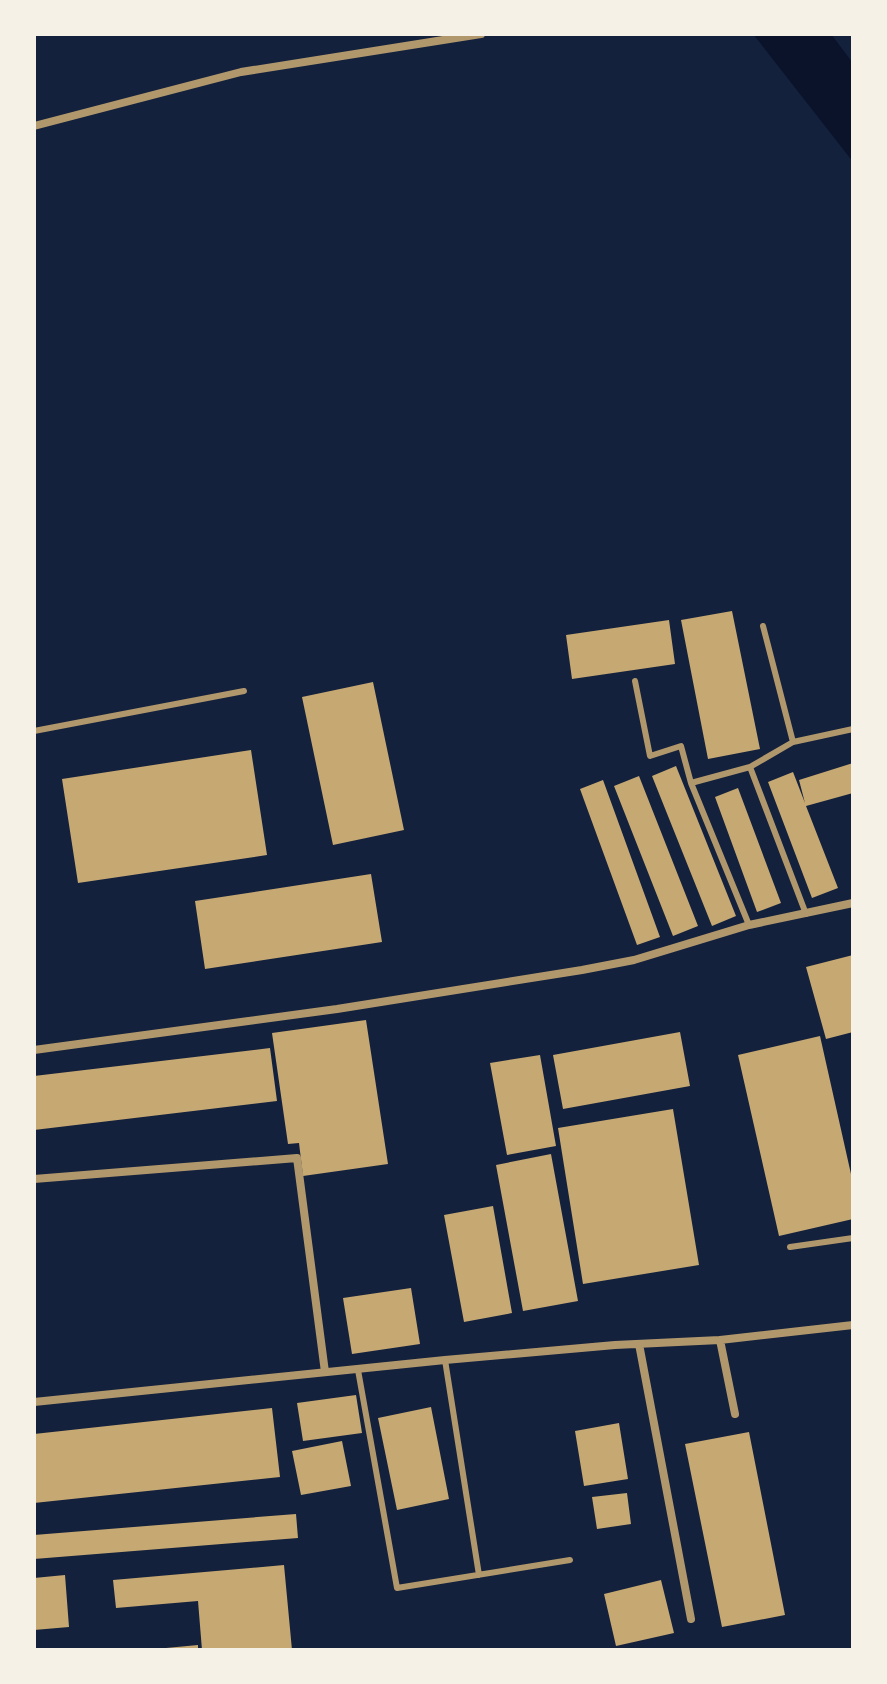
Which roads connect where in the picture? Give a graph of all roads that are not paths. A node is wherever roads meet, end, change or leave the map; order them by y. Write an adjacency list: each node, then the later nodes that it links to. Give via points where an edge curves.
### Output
1 (481, 34): 2 (street, via 241,72)
2 (34, 126)
3 (763, 626): 8 (lane)
4 (635, 681): 10 (lane, via 650,756 681,746)
5 (244, 691): 7 (lane)
6 (853, 729): 8 (lane)
7 (34, 731)
8 (793, 742): 9 (lane)
9 (750, 767): 10 (lane); 12 (lane)
10 (691, 783): 13 (lane)
11 (853, 903): 12 (street)
12 (806, 914): 13 (street)
13 (749, 925): 14 (street, via 582,970)
14 (34, 1050)
15 (34, 1179): 23 (street, via 297,1158)
16 (853, 1238): 17 (lane)
17 (790, 1247)
18 (853, 1325): 19 (street)
19 (720, 1340): 20 (street); 25 (street)
20 (639, 1344): 21 (street); 28 (street)
21 (445, 1360): 22 (street); 27 (lane)
22 (358, 1370): 23 (street); 27 (lane, via 397,1588)
23 (325, 1372): 24 (street)
24 (34, 1402)
25 (735, 1414)
26 (570, 1560): 27 (lane)
27 (479, 1575)
28 (691, 1619)

